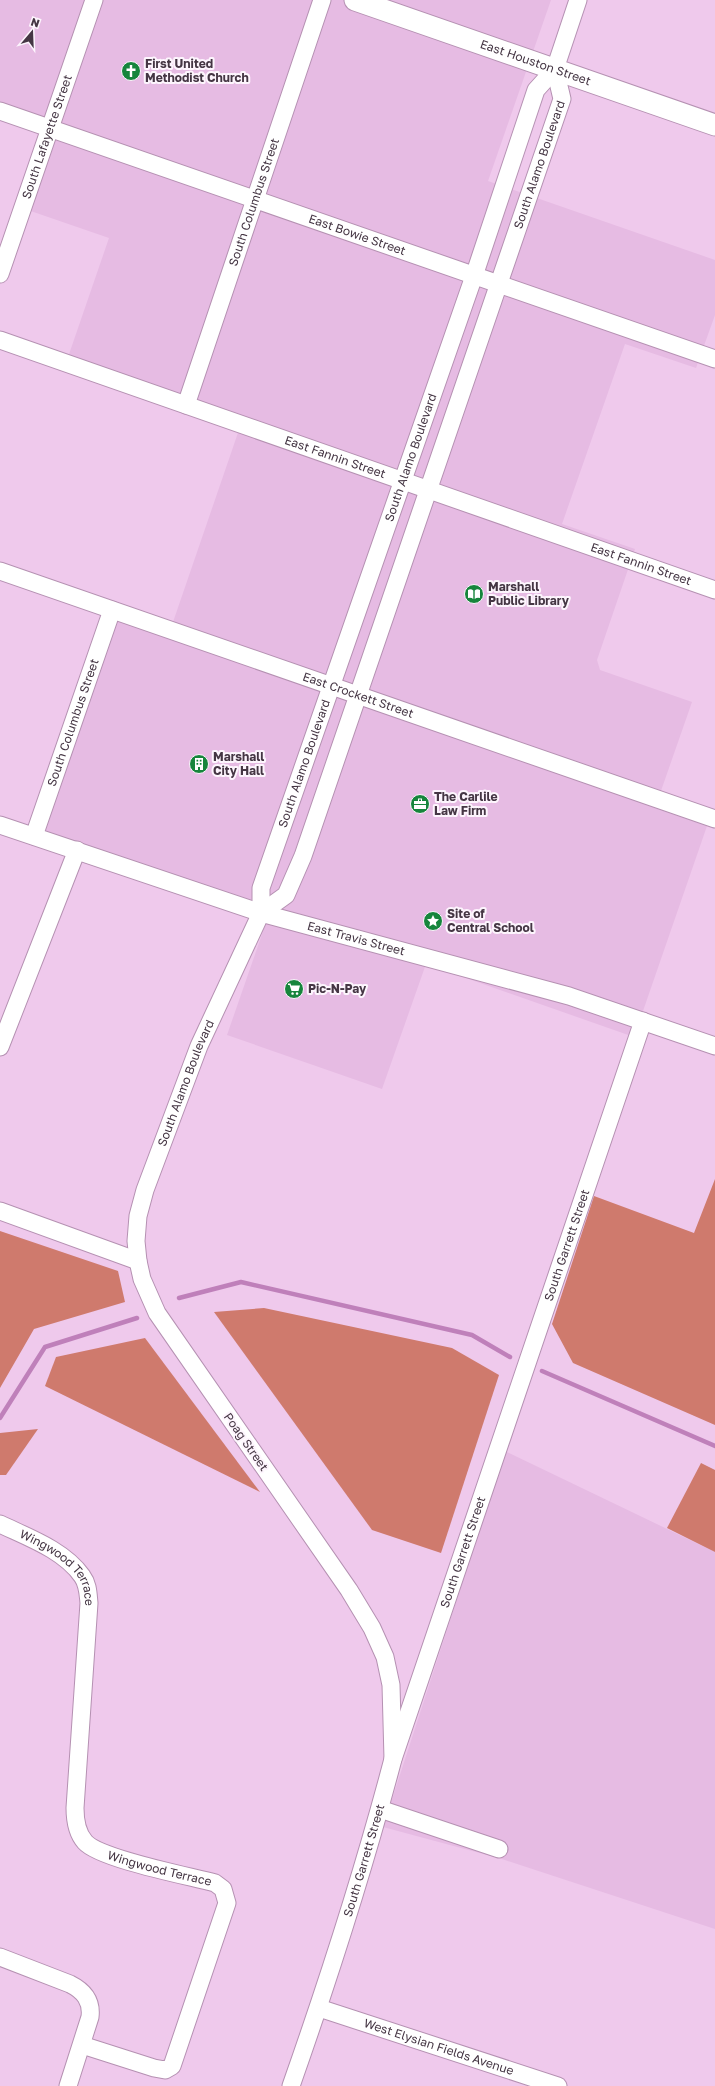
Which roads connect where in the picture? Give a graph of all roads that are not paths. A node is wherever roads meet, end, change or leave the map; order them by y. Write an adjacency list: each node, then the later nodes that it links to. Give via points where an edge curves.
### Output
1 (94, 0): 8 (street, South Lafayette Street)
2 (322, 0): 9 (street, South Columbus Street)
3 (355, 0): 5 (main road, East Houston Street)
4 (578, 0): 5 (street)
5 (555, 69): 7 (main road, East Houston Street); 11 (street, South Alamo Boulevard, via 536,90); 12 (street, South Alamo Boulevard, via 562,99)
6 (0, 111): 8 (street, East Bowie Street)
7 (715, 126)
8 (50, 128): 9 (street, East Bowie Street); 10 (street, South Lafayette Street)
9 (255, 200): 11 (street, East Bowie Street); 15 (street, South Columbus Street)
10 (0, 274)
11 (474, 276): 12 (street, East Bowie Street); 16 (street, South Alamo Boulevard)
12 (499, 284): 14 (street, East Bowie Street); 17 (street, South Alamo Boulevard)
13 (0, 340): 15 (street, East Fannin Street)
14 (715, 359)
15 (186, 405): 16 (street, East Fannin Street)
16 (402, 480): 17 (street, East Fannin Street); 21 (street, South Alamo Boulevard)
17 (429, 489): 19 (street, East Fannin Street); 22 (street, South Alamo Boulevard)
18 (0, 571): 20 (street, East Crockett Street)
19 (715, 590)
20 (112, 610): 21 (street, East Crockett Street); 25 (street, South Columbus Street)
21 (330, 686): 22 (street, East Crockett Street); 27 (street, South Alamo Boulevard, via 261,888)
22 (358, 696): 23 (street, East Crockett Street); 27 (street, South Alamo Boulevard, via 286,895)
23 (715, 819)
24 (0, 824): 25 (street, East Travis Street)
25 (34, 836): 26 (street, East Travis Street)
26 (77, 850): 27 (street, East Travis Street); 30 (street)
27 (261, 913): 28 (street, East Travis Street, via 501,977); 32 (street, South Alamo Boulevard, via 199,1046 145,1190 138,1216)
28 (643, 1021): 29 (street, East Travis Street); 34 (street, South Garrett Street)
29 (715, 1046)
30 (0, 1047)
31 (0, 1211): 32 (street)
32 (138, 1260): 34 (street, Poag Street, via 142,1280 157,1313 349,1590 372,1628 386,1657 391,1685)
33 (0, 1524): 39 (street, Wingwood Terrace, via 57,1554 82,1576 88,1588 75,1808 81,1835 90,1847 102,1853 215,1883 223,1889 227,1903 172,2066 165,2070 154,2068)
34 (393, 1759): 35 (street, South Garrett Street)
35 (380, 1809): 36 (street); 38 (street, South Garrett Street)
36 (500, 1849)
37 (0, 1957): 39 (street, via 70,1984 83,1992 91,2010)
38 (319, 2008): 41 (street, South Garrett Street); 42 (street, West Elysian Fields Avenue)
39 (82, 2045): 40 (street)
40 (68, 2086)
41 (292, 2086)
42 (558, 2086)

